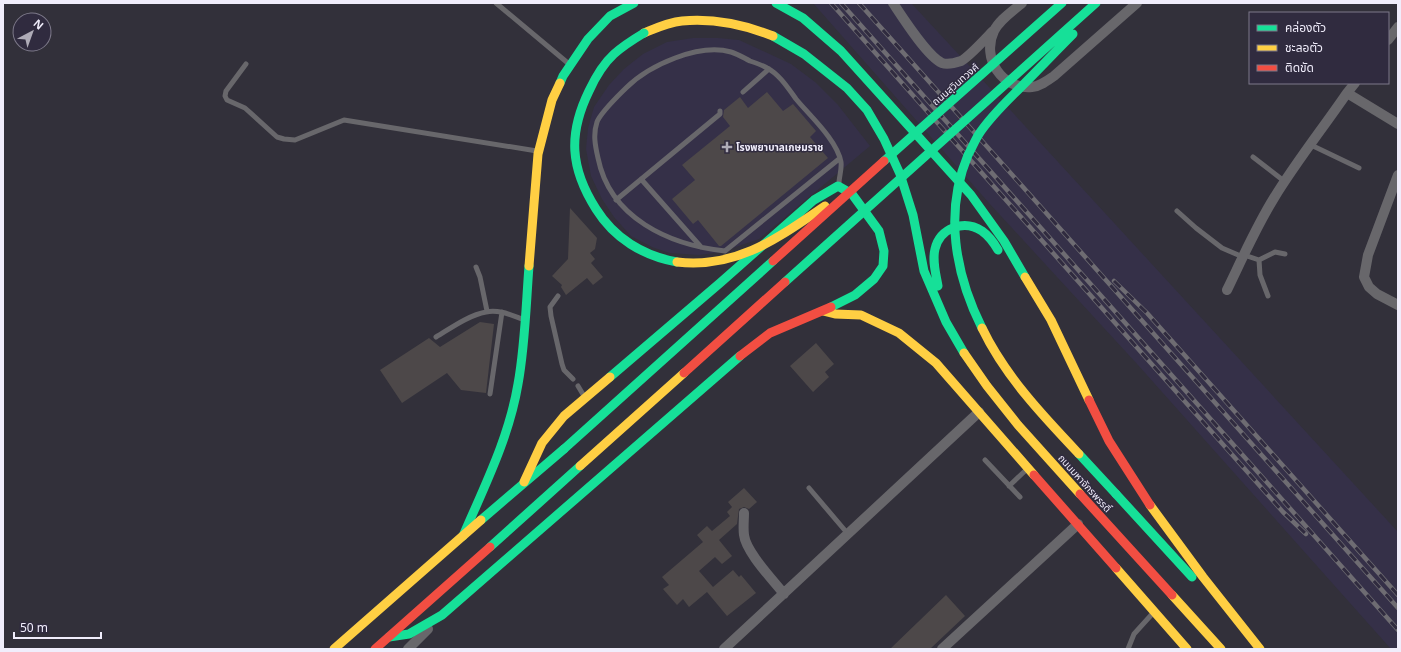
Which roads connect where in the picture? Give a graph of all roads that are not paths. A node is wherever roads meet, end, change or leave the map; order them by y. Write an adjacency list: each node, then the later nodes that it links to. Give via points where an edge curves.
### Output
1 (496, 3): 13 (lane)
2 (634, 3): 13 (main road, via 610,16 588,39)
3 (776, 3): 45 (main road, via 803,18 841,51 953,173 1004,241)
4 (893, 3): 10 (street, via 914,33 942,62 951,64 962,60)
5 (1022, 3): 10 (street)
6 (1062, 3): 27 (main road, ถนนสุวินทวงศ์, bridge)
7 (1097, 3): 66 (main road, bridge); 75 (main road, bridge, via 1070,37 990,117 965,162 954,212 954,235 963,281 985,335 1001,362 1022,389)
8 (1137, 3): 10 (street, via 1054,76 1033,87 1021,87 1010,83 1000,76 993,66 990,42)
9 (1398, 26): 11 (street)
10 (994, 30)
11 (1389, 39)
12 (246, 64): 21 (lane, via 225,96 227,100 245,108 277,137 295,140 344,120)
13 (570, 65): 21 (main road, via 552,100)
14 (769, 70): 16 (lane); 23 (lane, via 824,131); 30 (lane, via 731,52 706,51 675,57 633,81 598,120 594,133 599,165)
15 (1354, 84): 17 (street)
16 (743, 92)
17 (1347, 93): 19 (street); 20 (street)
18 (720, 111): 26 (lane, via 720,114)
19 (1398, 124)
20 (1311, 145): 24 (lane); 28 (street)
21 (539, 151): 44 (main road)
22 (1253, 157): 28 (lane)
23 (839, 159): 29 (lane, via 841,164); 32 (lane, via 725,251)
24 (1359, 168)
25 (1398, 175): 40 (street, via 1368,255 1364,277 1369,287 1377,294)
26 (641, 178): 30 (lane); 32 (lane)
27 (862, 181): 46 (main road, bridge, via 763,248 738,257 716,261 668,261 630,244 613,231 586,192 578,171 574,148 581,108 587,92 613,55 644,33 661,26 682,21 730,23 777,37 804,54 846,88 867,110 900,174 913,214 924,271); 55 (main road, bridge)
28 (1284, 181): 34 (street)
29 (838, 186): 42 (main road, via 852,194 879,231 884,251 883,266 865,288); 51 (main road, via 814,200)
30 (616, 200): 32 (lane, via 642,224 669,237)
31 (1177, 211): 34 (lane, via 1222,248)
32 (701, 247)
33 (1285, 254): 35 (lane, via 1275,252)
34 (1243, 256): 35 (lane); 37 (street)
35 (1259, 260): 39 (lane, via 1260,275)
36 (476, 267): 41 (lane)
37 (1227, 290)
38 (558, 296): 48 (lane, via 550,307 551,316 562,364)
39 (1268, 296)
40 (1398, 305)
41 (487, 311): 43 (lane); 47 (lane)
42 (823, 311): 52 (main road, via 861,316 899,333 936,363); 65 (main road, via 770,333 750,348)
43 (502, 312): 44 (lane); 50 (lane)
44 (525, 320): 62 (main road, via 518,385 506,432 491,474)
45 (1051, 320): 46 (main road, via 988,235 971,225 961,225 944,232 935,249 934,266); 75 (main road, via 1109,441 1151,506)
46 (946, 322): 74 (main road, ถนนมหาจักรพรรดิ์, via 966,356 1018,425)
47 (436, 337)
48 (573, 379)
49 (578, 386): 51 (lane)
50 (490, 394)
51 (585, 398): 55 (main road, via 564,416 542,443)
52 (979, 412): 54 (main road); 61 (street)
53 (985, 460): 56 (lane)
54 (1028, 469): 56 (lane); 60 (main road)
55 (524, 482): 62 (main road)
56 (1009, 486): 58 (lane)
57 (809, 488): 61 (lane)
58 (1020, 497)
59 (744, 513): 63 (street, via 746,543)
60 (1078, 524): 64 (main road); 71 (street)
61 (848, 534): 63 (street)
62 (462, 537): 67 (main road)
63 (784, 594): 70 (street)
64 (1154, 612): 72 (lane, via 1134,634); 73 (main road)
65 (442, 615): 66 (main road, via 409,634); 69 (street)
66 (389, 637): 68 (main road)
67 (334, 649)
68 (375, 649)
69 (408, 649)
70 (724, 649)
71 (942, 649)
72 (1128, 649)
73 (1187, 649)
74 (1221, 649)
75 (1259, 649)

